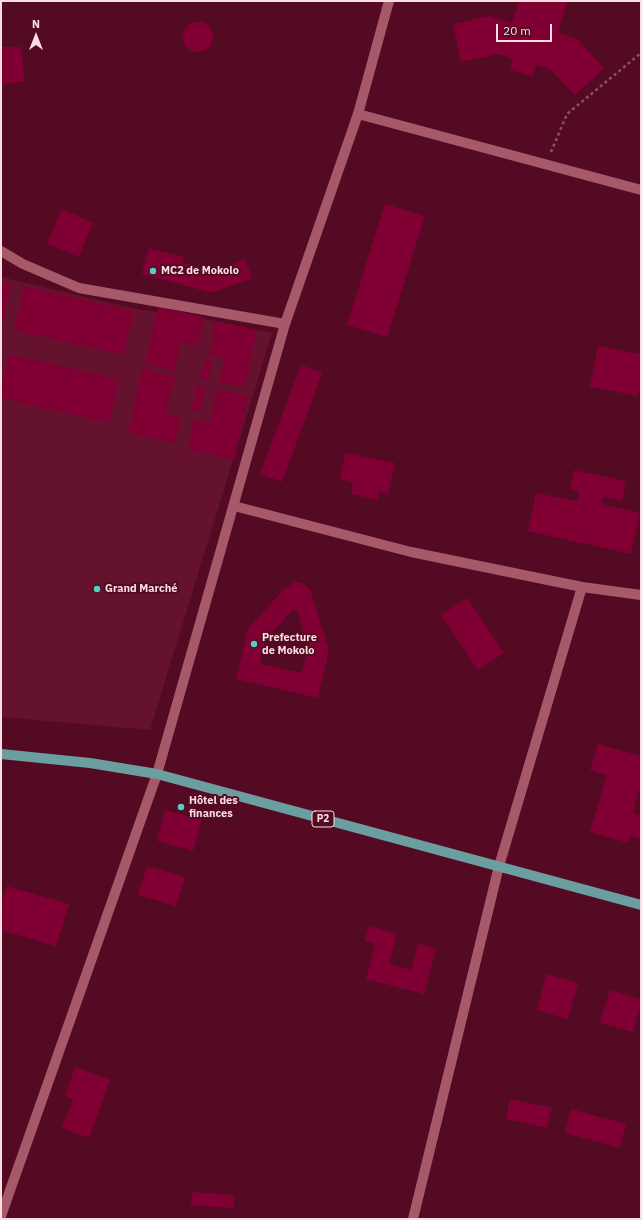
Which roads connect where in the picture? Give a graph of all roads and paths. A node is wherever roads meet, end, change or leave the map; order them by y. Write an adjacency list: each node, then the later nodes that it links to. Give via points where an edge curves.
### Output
1 (389, 1): 3 (street)
2 (641, 53): 4 (path, via 567,114)
3 (358, 114): 4 (street); 7 (street)
4 (546, 165): 5 (street)
5 (641, 190)
6 (1, 252): 7 (street, via 79,288)
7 (285, 324): 8 (street)
8 (234, 506): 9 (street, via 411,552); 12 (street)
9 (582, 587): 10 (street); 13 (street)
10 (641, 595)
11 (1, 754): 12 (main road, P2, via 90,763)
12 (158, 774): 13 (main road, P2); 15 (street)
13 (499, 866): 14 (main road, P2); 16 (street)
14 (641, 905)
15 (1, 1216)
16 (413, 1219)

